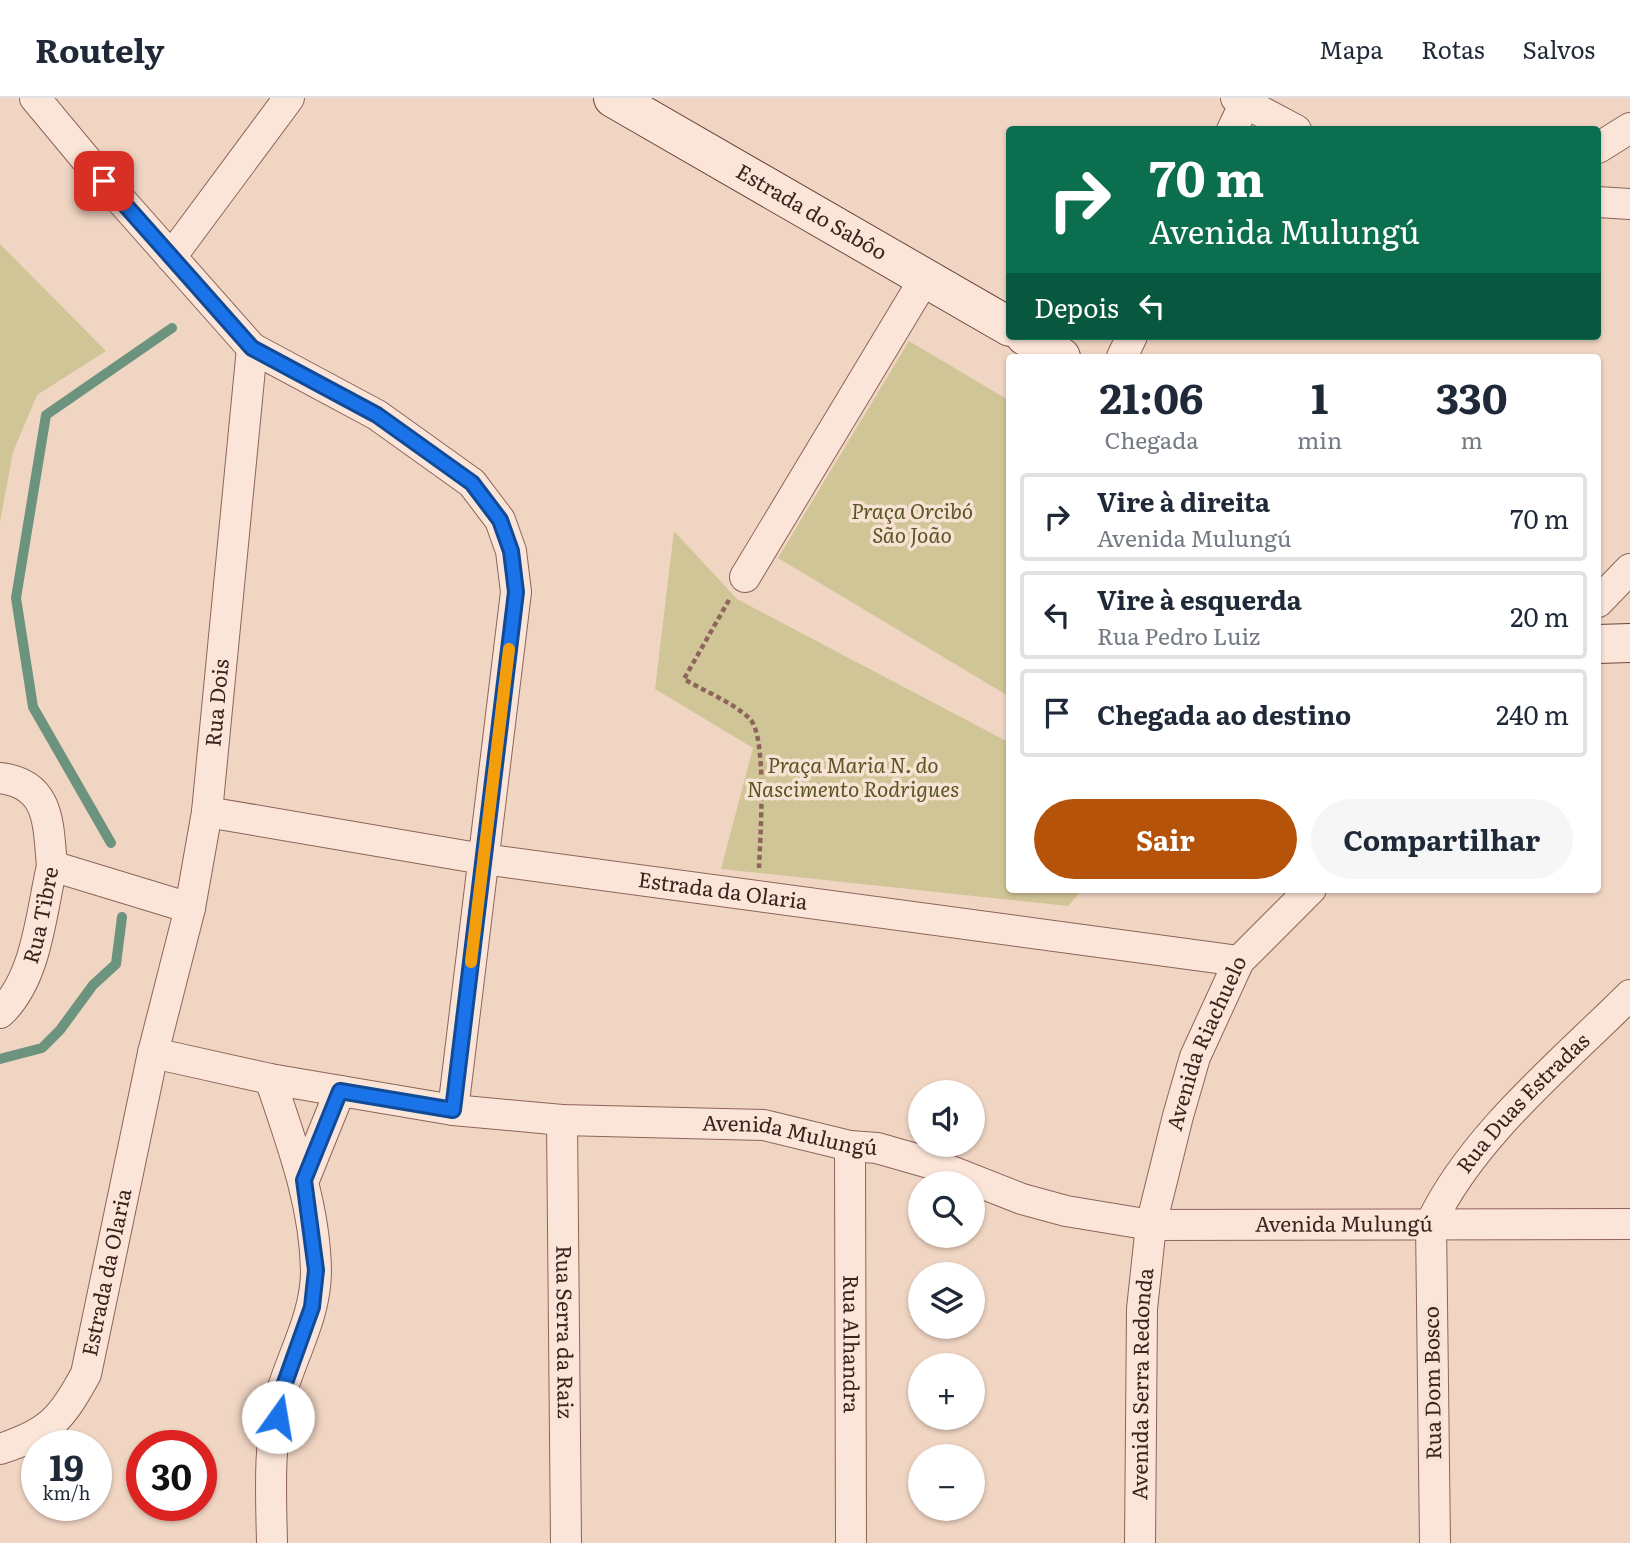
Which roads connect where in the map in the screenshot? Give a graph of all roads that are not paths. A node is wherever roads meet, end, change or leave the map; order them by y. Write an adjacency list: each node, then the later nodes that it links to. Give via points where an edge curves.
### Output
1 (35, 98): 10 (street)
2 (289, 98): 10 (street)
3 (613, 98): 11 (street, Estrada do Sabôo)
4 (1238, 110): 5 (street)
5 (1284, 126)
6 (1630, 128): 7 (street)
7 (1601, 146)
8 (1601, 202): 9 (street)
9 (1630, 204)
10 (171, 257): 14 (street)
11 (925, 278): 12 (street, Estrada do Sabôo); 17 (street)
12 (1006, 325)
13 (1032, 340): 15 (street)
14 (252, 348): 22 (street, Rua Dois); 23 (street, via 377,415 472,483 500,520 511,551 516,592)
15 (1056, 354)
16 (1630, 569): 18 (street)
17 (745, 577)
18 (1601, 598)
19 (1630, 643): 20 (street)
20 (1601, 644)
21 (0, 778): 24 (street, via 25,785 44,806)
22 (207, 812): 23 (street, Estrada da Olaria); 26 (street, Rua Dois)
23 (483, 859): 27 (street, Estrada da Olaria); 33 (street)
24 (52, 866): 26 (street, Rua Tibre); 29 (street, Rua Tibre, via 28,969)
25 (1307, 893): 27 (street, Avenida Riachuelo)
26 (190, 908): 30 (street, Rua Dois)
27 (1239, 961): 39 (street, Avenida Riachuelo, via 1195,1057)
28 (1630, 995): 37 (street, Rua Duas Estradas, via 1479,1150 1445,1194)
29 (0, 1013)
30 (153, 1053): 31 (street, Avenida Mulungú); 40 (street, Estrada da Olaria, via 86,1374 51,1425 33,1438)
31 (270, 1079): 32 (street, Avenida Mulungú); 36 (street)
32 (340, 1091): 33 (street, Avenida Mulungú); 36 (street)
33 (453, 1110): 34 (street, Avenida Mulungú)
34 (562, 1120): 35 (street, Avenida Mulungú, via 764,1125); 42 (street, Rua Serra da Raiz)
35 (850, 1146): 39 (street, Avenida Mulungú, via 877,1148 933,1164 1066,1211); 43 (street, Rua Alhandra)
36 (304, 1180): 41 (street, via 316,1270 312,1307 281,1394 274,1439)
37 (1431, 1223): 38 (street, Avenida Mulungú); 39 (street, Avenida Mulungú); 45 (street, Rua Dom Bosco)
38 (1630, 1224)
39 (1151, 1225): 44 (street, Avenida Serra Redonda, via 1142,1309)
40 (0, 1449)
41 (270, 1539)
42 (566, 1543)
43 (851, 1543)
44 (1140, 1543)
45 (1435, 1543)

